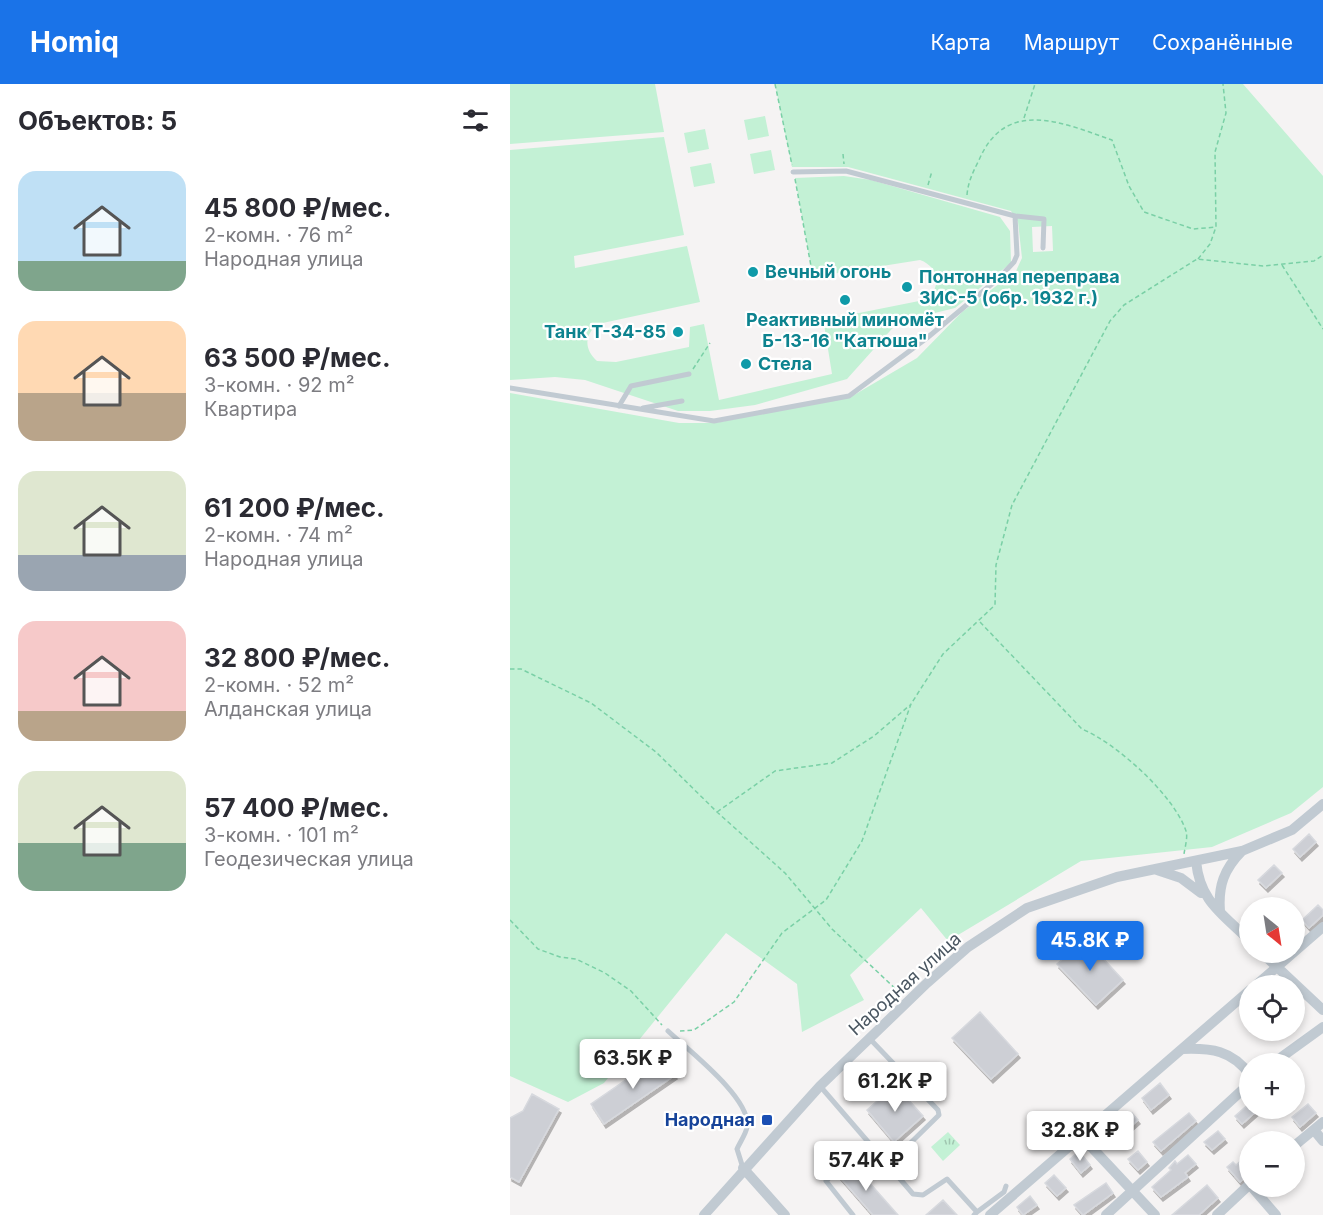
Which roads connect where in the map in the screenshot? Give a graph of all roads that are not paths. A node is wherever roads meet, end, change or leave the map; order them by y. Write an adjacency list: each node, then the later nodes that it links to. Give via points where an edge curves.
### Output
1 (793, 171): 2 (lane, via 845,171)
2 (1015, 216): 3 (lane, via 1044,219); 8 (lane, via 1014,262 927,338 849,396 714,421)
3 (1043, 248)
4 (689, 375): 7 (lane, via 632,386)
5 (510, 388): 7 (lane)
6 (682, 401): 8 (lane)
7 (620, 406): 8 (lane)
8 (639, 409)
9 (1323, 804): 10 (street, Народная улица, via 1292,830)
10 (1242, 851): 11 (street, Народная улица); 14 (street, via 1222,878)
11 (1196, 861): 12 (street, Народная улица); 13 (street, via 1199,886)
12 (1151, 869): 13 (street, via 1181,878); 24 (street, Народная улица, via 1072,890 1027,908 968,947)
13 (1205, 897): 14 (street)
14 (1220, 911): 16 (street)
15 (1323, 927): 18 (street)
16 (1239, 930)
17 (1272, 963): 18 (street)
18 (1276, 967): 19 (street); 21 (street)
19 (1267, 975)
20 (1239, 1000): 25 (street)
21 (1323, 1010)
22 (1323, 1027): 26 (street)
23 (668, 1031): 37 (lane, via 738,1100 747,1128 737,1149)
24 (870, 1038): 28 (street, Народная улица); 36 (lane, via 939,1115)
25 (1183, 1049): 27 (street, via 1218,1049); 32 (street)
26 (1287, 1053)
27 (1239, 1063)
28 (820, 1086): 35 (lane); 37 (street, Народная улица)
29 (1239, 1093): 39 (street)
30 (1323, 1122): 31 (street)
31 (1314, 1130): 33 (street); 34 (street)
32 (1082, 1137): 39 (street); 46 (street)
33 (1305, 1137)
34 (1323, 1141)
35 (868, 1142): 36 (lane); 45 (lane, via 826,1181)
36 (888, 1165): 42 (lane, via 918,1196 942,1181 952,1181)
37 (743, 1168): 43 (street, Народная улица); 44 (street)
38 (1006, 1186): 42 (lane, via 1004,1192)
39 (1134, 1191): 47 (street); 48 (street)
40 (1239, 1195): 49 (street)
41 (1260, 1197): 50 (street)
42 (975, 1214)
43 (704, 1215)
44 (785, 1215)
45 (852, 1215)
46 (990, 1215)
47 (1106, 1215)
48 (1155, 1215)
49 (1217, 1215)
50 (1276, 1215)

